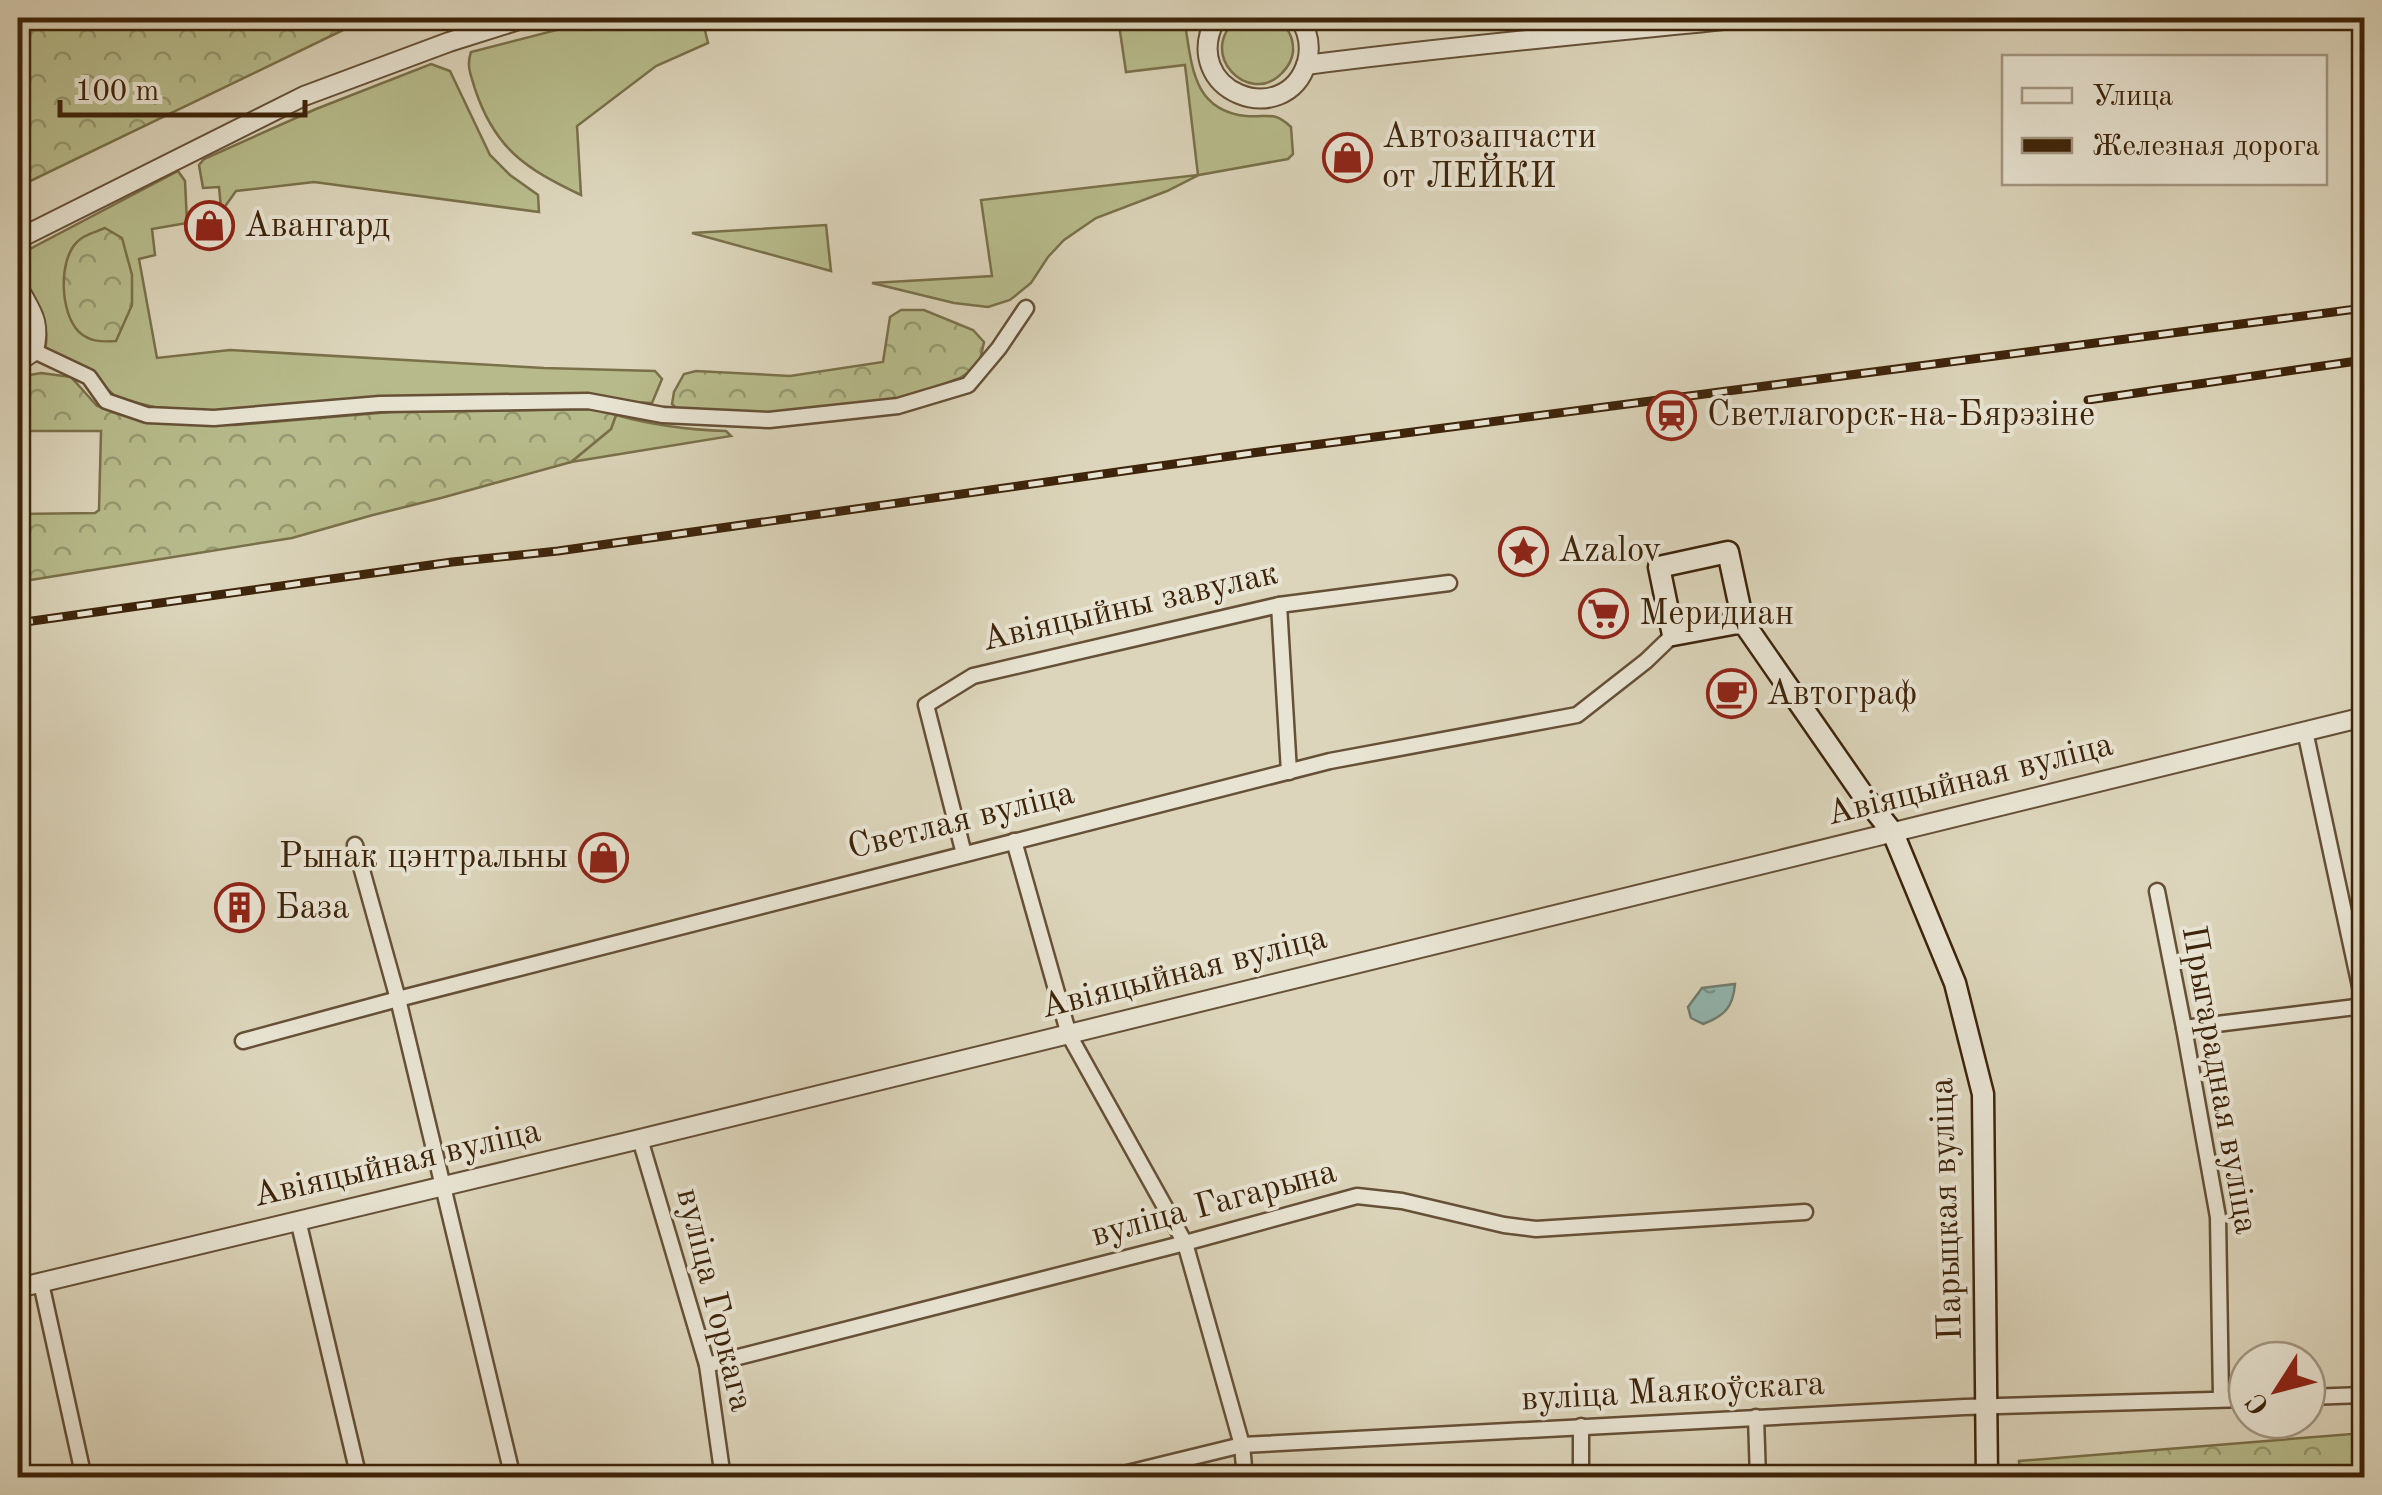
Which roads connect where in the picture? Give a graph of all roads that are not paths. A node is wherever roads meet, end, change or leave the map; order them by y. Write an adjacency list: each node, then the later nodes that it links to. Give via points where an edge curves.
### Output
1 (525, 18): 8 (street, via 304,96)
2 (1199, 18): 6 (street)
3 (1216, 18): 6 (street)
4 (1299, 18): 7 (street, via 1308,36)
5 (1744, 18): 7 (street)
6 (1206, 44): 7 (street, via 1222,84 1247,98 1276,96)
7 (1306, 65)
8 (18, 239)
9 (18, 288): 11 (street, via 39,332)
10 (1026, 308): 11 (street, via 968,386 898,406 768,420 664,415 588,401 380,404 214,418 147,415 106,401 89,377)
11 (34, 351): 12 (street)
12 (18, 362)
13 (1449, 582): 14 (street, Авіяцыйны завулак)
14 (1279, 605): 19 (street); 23 (street, Авіяцыйны завулак, via 972,676 926,705)
15 (1744, 622): 16 (main road); 16 (main road, via 1728,552 1659,567); 20 (main road)
16 (1673, 634): 19 (street, Светлая вуліца, via 1577,715)
17 (2364, 716): 18 (street, Авіяцыйная вуліца)
18 (2305, 731): 20 (street, Авіяцыйная вуліца); 26 (street)
19 (1289, 772): 21 (street, Светлая вуліца)
20 (1893, 833): 28 (street, Авіяцыйная вуліца); 42 (main road, Парыцкая вуліца, via 1955,983 1983,1094)
21 (1014, 842): 23 (street, Светлая вуліца); 28 (street)
22 (354, 845): 25 (street)
23 (964, 854): 25 (street, Светлая вуліца)
24 (2156, 891): 27 (street, Прыгарадная вуліца)
25 (398, 999): 29 (street, Светлая вуліца); 31 (street)
26 (2364, 1005): 27 (street)
27 (2184, 1028): 40 (street, Прыгарадная вуліца, via 2218,1217)
28 (1069, 1034): 30 (street, Авіяцыйная вуліца); 34 (street)
29 (244, 1042)
30 (640, 1140): 31 (street, Авіяцыйная вуліца); 37 (street, вуліца Горкага)
31 (442, 1186): 33 (street, Авіяцыйная вуліца); 48 (street)
32 (1805, 1212): 34 (street, вуліца Гагарына, via 1536,1229 1356,1196)
33 (298, 1220): 35 (street, Авіяцыйная вуліца); 47 (street)
34 (1185, 1243): 37 (street, вуліца Гагарына); 45 (street)
35 (41, 1282): 36 (street, Авіяцыйная вуліца); 46 (street)
36 (18, 1288)
37 (707, 1365): 49 (street, вуліца Горкага)
38 (2364, 1395): 39 (street)
39 (2327, 1396)
40 (2221, 1399): 41 (street, вуліца Маякоўскага); 42 (street, вуліца Маякоўскага)
41 (2227, 1399)
42 (1985, 1406): 43 (street, вуліца Маякоўскага); 54 (main road, Парыцкая вуліца)
43 (1756, 1417): 44 (street, вуліца Маякоўскага); 53 (street)
44 (1581, 1426): 45 (street, вуліца Маякоўскага); 52 (street)
45 (1242, 1445): 50 (street, вуліца Маякоўскага); 51 (street)
46 (84, 1478)
47 (359, 1478)
48 (512, 1478)
49 (723, 1478)
50 (1107, 1478)
51 (1245, 1478)
52 (1581, 1478)
53 (1758, 1478)
54 (1987, 1478)

